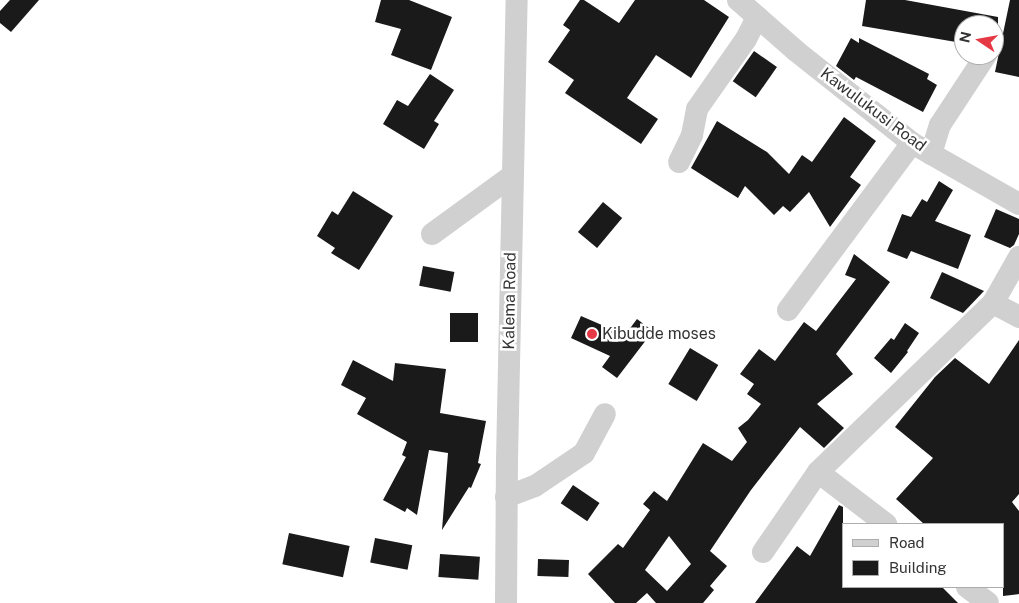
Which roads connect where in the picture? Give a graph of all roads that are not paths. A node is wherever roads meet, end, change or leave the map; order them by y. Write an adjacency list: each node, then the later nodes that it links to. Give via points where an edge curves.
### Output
1 (517, 0): 6 (street, Kalema Road)
2 (747, 5): 4 (street, Kawulukusi Road, via 796,51); 5 (street, via 746,39 697,109 692,134)
3 (979, 65): 4 (street)
4 (922, 148): 7 (street, Kawulukusi Road); 11 (street)
5 (679, 162)
6 (513, 174): 8 (street); 15 (street, Kalema Road)
7 (1019, 204)
8 (432, 234)
9 (1019, 257): 10 (street)
10 (993, 303): 12 (street); 14 (street)
11 (788, 310)
12 (1019, 318)
13 (605, 414): 15 (street, via 584,453 535,486)
14 (818, 472): 16 (street); 17 (street)
15 (506, 497): 19 (street, Kalema Road)
16 (885, 523)
17 (763, 552)
18 (968, 588): 20 (street)
19 (506, 603)
20 (988, 603)

